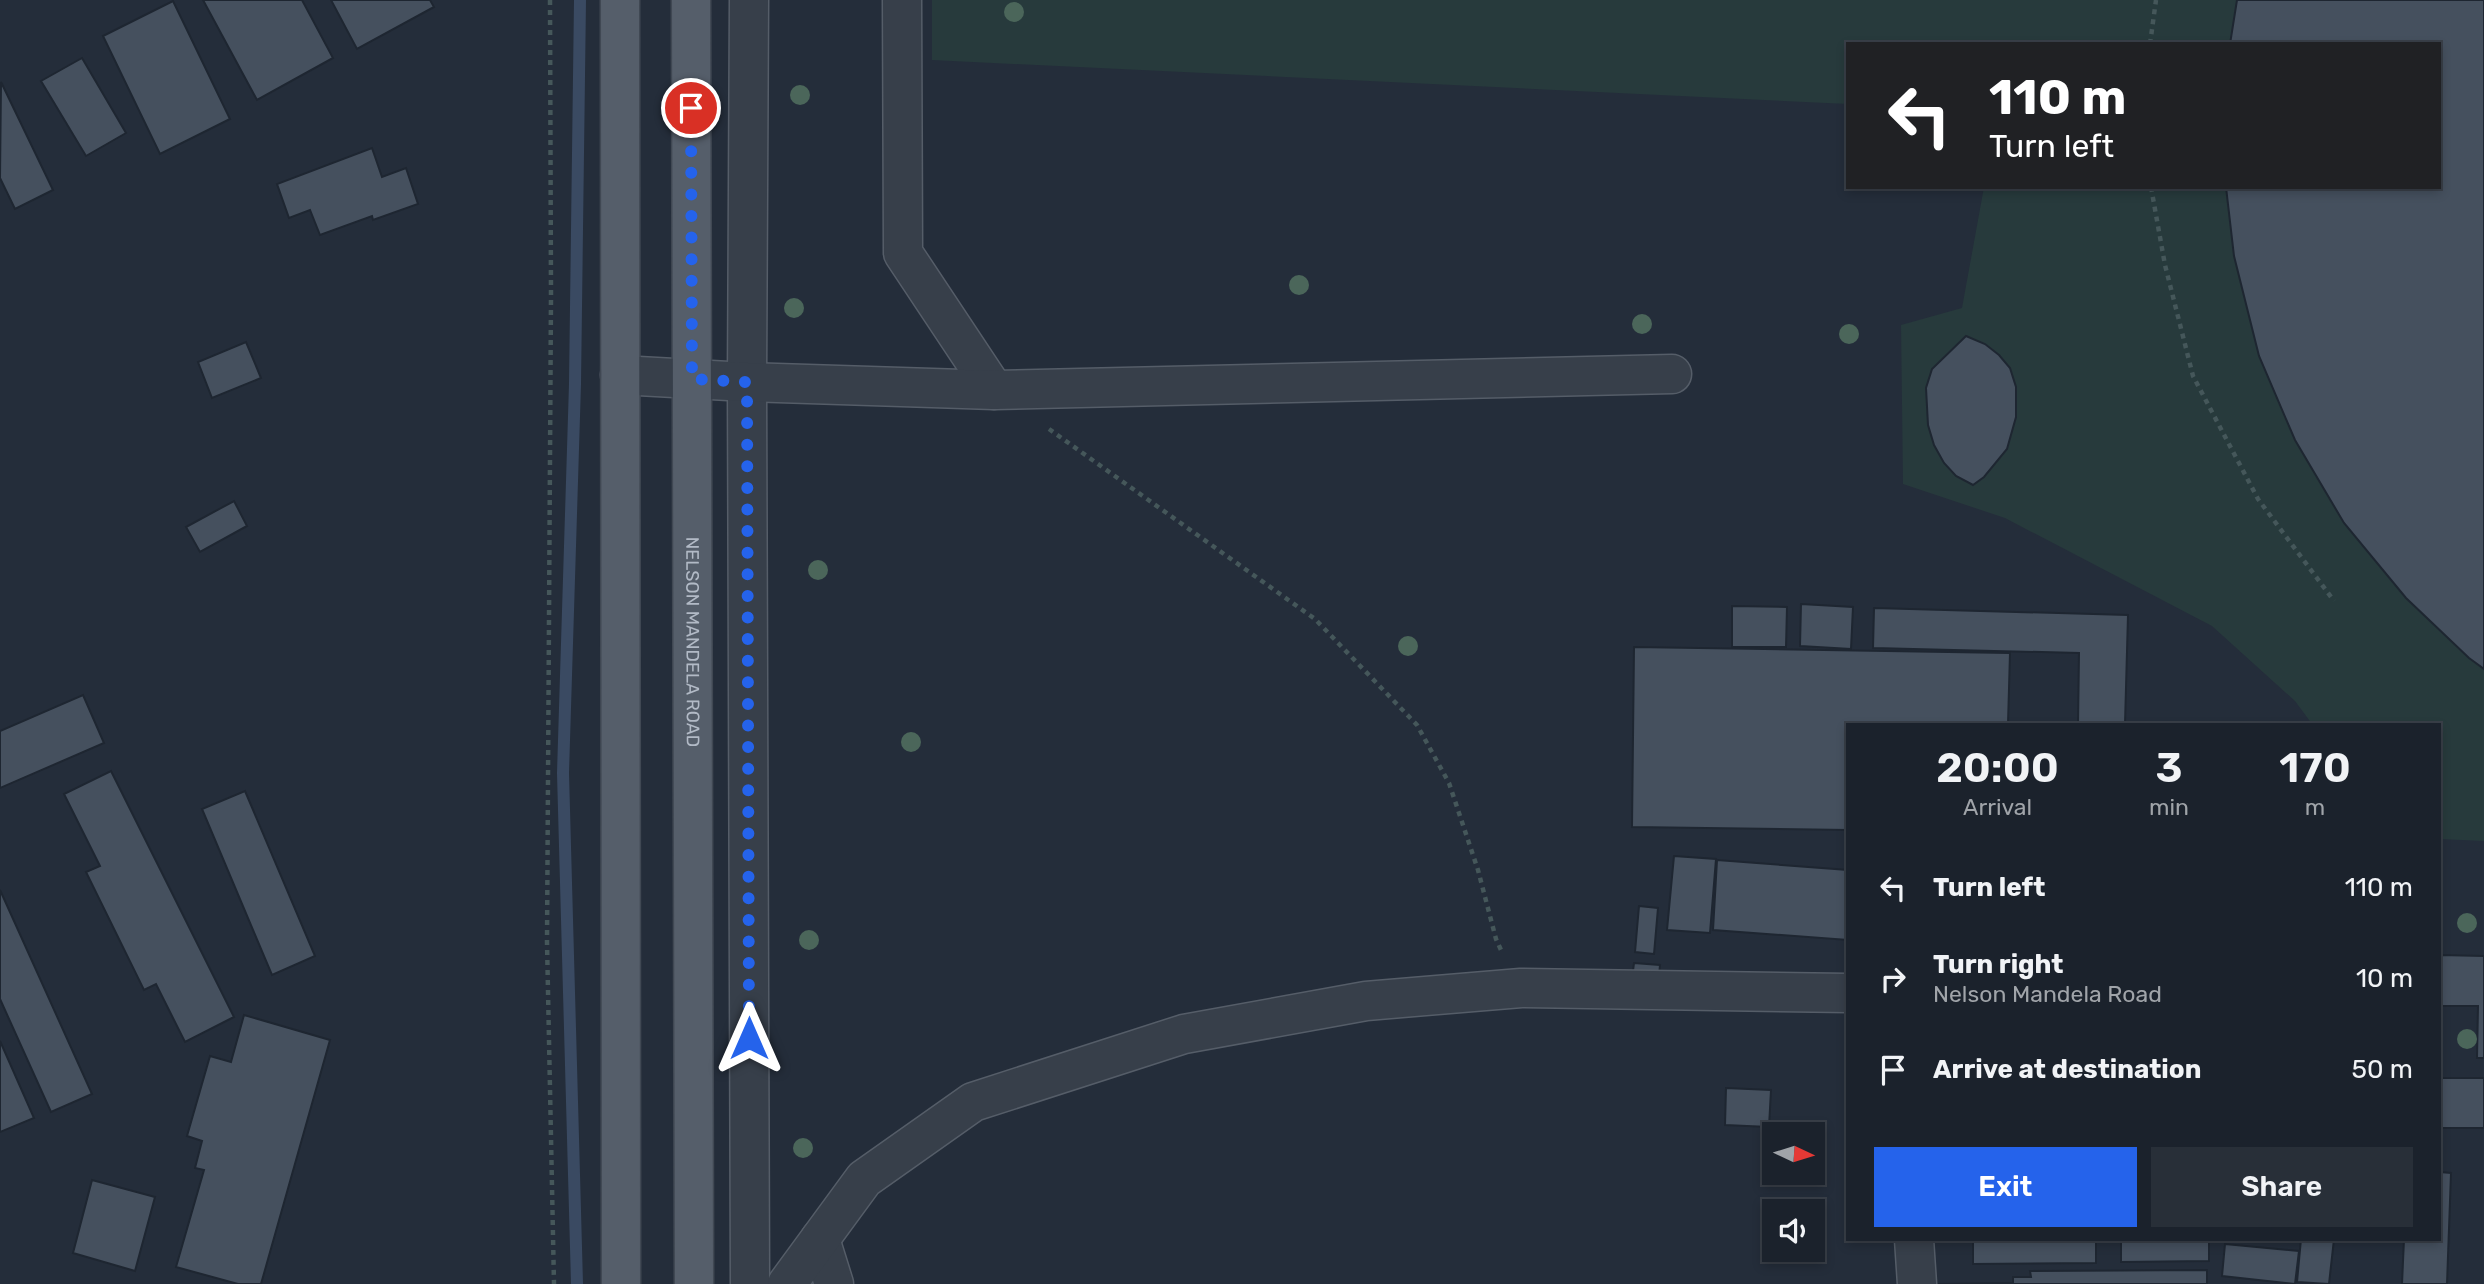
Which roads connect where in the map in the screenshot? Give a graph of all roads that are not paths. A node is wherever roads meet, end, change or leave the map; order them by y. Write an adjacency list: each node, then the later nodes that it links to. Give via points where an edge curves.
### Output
1 (620, 0): 6 (main road)
2 (691, 0): 7 (main road, NELSON MANDELA ROAD)
3 (749, 0): 8 (lane)
4 (902, 0): 9 (lane, via 903,253)
5 (1672, 374): 9 (lane)
6 (620, 375): 7 (lane); 13 (main road)
7 (692, 379): 8 (lane); 14 (main road, NELSON MANDELA ROAD)
8 (747, 382): 9 (lane); 15 (lane)
9 (994, 390)
10 (1846, 993): 11 (lane, via 1521,988 1366,1001 1184,1034 974,1102 864,1179)
11 (820, 1238): 16 (lane); 17 (lane)
12 (1914, 1241): 18 (lane)
13 (621, 1284)
14 (694, 1284)
15 (750, 1284)
16 (786, 1284)
17 (834, 1284)
18 (1917, 1284)

